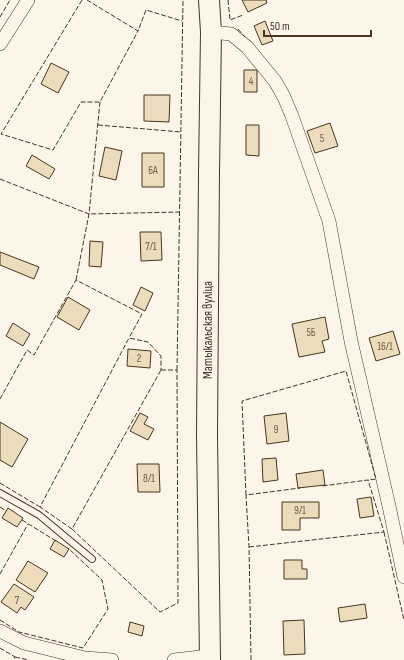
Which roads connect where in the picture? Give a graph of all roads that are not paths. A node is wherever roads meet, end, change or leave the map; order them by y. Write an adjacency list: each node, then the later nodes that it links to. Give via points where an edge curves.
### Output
1 (28, 0): 4 (street)
2 (209, 0): 3 (main road, Матыкальская вуліца)
3 (211, 32): 7 (street, via 231,34 247,47 275,81 292,116 329,221 351,341); 9 (main road, Матыкальская вуліца, via 207,435)
4 (0, 44)
5 (0, 493): 6 (lane, via 39,515)
6 (92, 559)
7 (404, 576)
8 (0, 631): 10 (street, via 24,643 85,658)
9 (210, 658): 11 (street)
10 (112, 660)
11 (174, 660)

